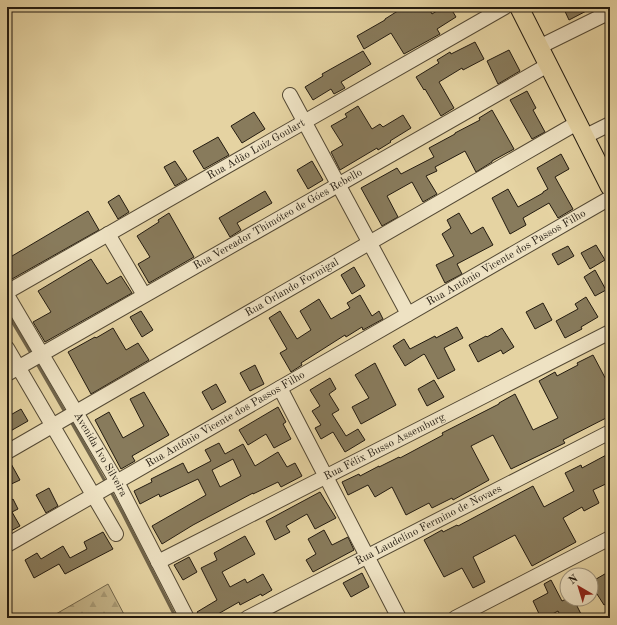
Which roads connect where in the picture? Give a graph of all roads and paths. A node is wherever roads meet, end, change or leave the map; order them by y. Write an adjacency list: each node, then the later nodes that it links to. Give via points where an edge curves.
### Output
1 (505, 7): 7 (street, Rua Adão Luiz Goulart)
2 (519, 7): 4 (main road)
3 (610, 12): 4 (street)
4 (539, 47): 5 (main road)
5 (548, 65): 9 (main road); 10 (street, Rua Vereador Thimóteo de Góes Rebello)
6 (290, 95): 7 (street)
7 (304, 121): 10 (street); 13 (street, Rua Adão Luiz Goulart)
8 (610, 124): 9 (street, Rua Orlando Formigal)
9 (581, 130): 11 (main road); 14 (street, Rua Orlando Formigal)
10 (338, 184): 14 (street); 17 (street, Rua Vereador Thimóteo de Góes Rebello)
11 (610, 187)
12 (610, 198): 18 (street, Rua Antônio Vicente dos Passos Filho)
13 (108, 234): 15 (street, Rua Adão Luiz Goulart); 17 (street)
14 (369, 242): 18 (street); 24 (street, Rua Orlando Formigal)
15 (7, 292)
16 (7, 295): 21 (street, Avenida Ivo Silveira)
17 (144, 295): 21 (street, Rua Vereador Thimóteo de Góes Rebello)
18 (408, 314): 23 (street, Rua Antônio Vicente dos Passos Filho)
19 (610, 332): 28 (street, Rua Félix Busso Assemburg)
20 (7, 348): 22 (street, Avenida Ivo Silveira)
21 (39, 355): 22 (street, Rua Vereador Thimóteo de Góes Rebello); 24 (street, Avenida Ivo Silveira)
22 (17, 368): 25 (street, Avenida Ivo Silveira)
23 (280, 388): 28 (street); 29 (street, Rua Antônio Vicente dos Passos Filho)
24 (74, 413): 25 (street, Rua Orlando Formigal); 29 (street, Avenida Ivo Silveira)
25 (56, 423): 27 (street, Rua Orlando Formigal); 29 (street, Avenida Ivo Silveira)
26 (610, 432): 33 (street, Rua Laudelino Fermino de Novaes)
27 (7, 452)
28 (326, 477): 33 (street); 34 (street, Rua Félix Busso Assemburg)
29 (106, 488): 30 (street, Avenida Ivo Silveira); 32 (street, Rua Antônio Vicente dos Passos Filho); 34 (street, Avenida Ivo Silveira)
30 (116, 534)
31 (610, 538): 38 (street)
32 (7, 545)
33 (367, 556): 36 (street, Rua Laudelino Fermino de Novaes); 37 (street)
34 (158, 562): 35 (street, Avenida Ivo Silveira)
35 (187, 618)
36 (247, 618)
37 (399, 618)
38 (455, 618)

